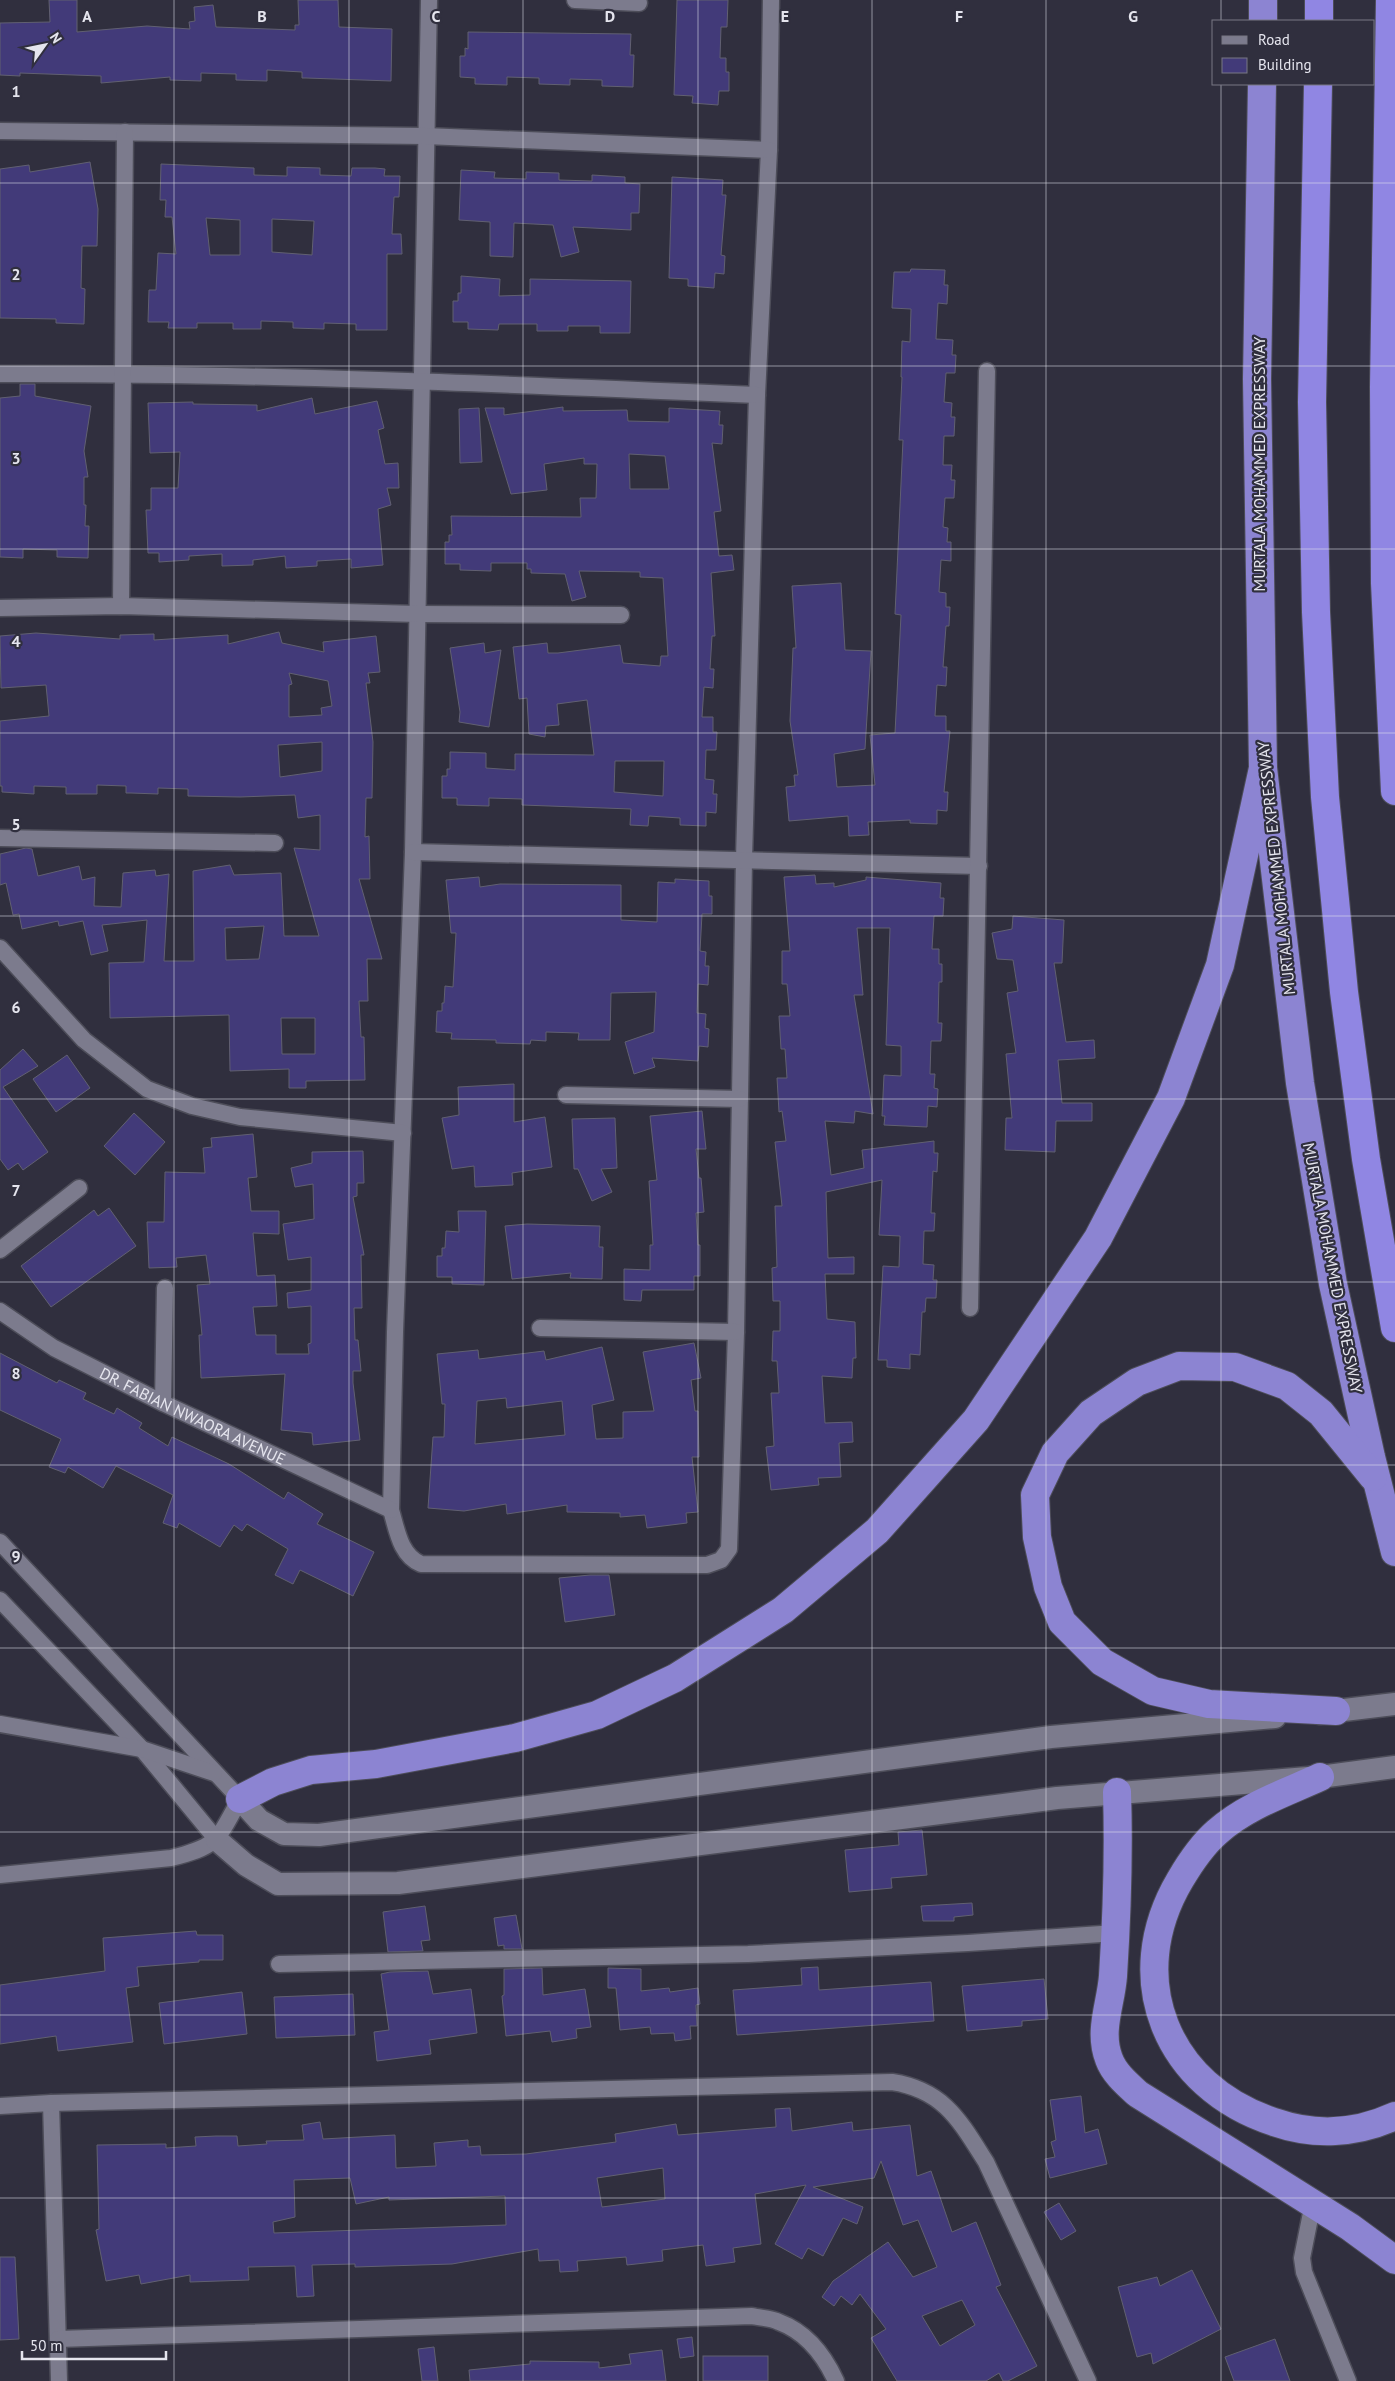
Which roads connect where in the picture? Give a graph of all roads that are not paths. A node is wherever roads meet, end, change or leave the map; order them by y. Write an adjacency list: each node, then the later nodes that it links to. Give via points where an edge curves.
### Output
1 (429, 0): 14 (street)
2 (575, 0): 7 (street)
3 (771, 0): 15 (street)
4 (1263, 0): 8 (highway)
5 (1319, 0): 9 (highway)
6 (1390, 0): 26 (highway, via 1384,573)
7 (639, 3)
8 (1263, 20)
9 (1319, 20)
10 (1262, 85): 25 (highway, MURTALA MOHAMMED EXPRESSWAY, via 1257,379)
11 (1318, 85): 42 (highway, via 1312,402 1316,612 1325,797 1344,992 1366,1159)
12 (0, 131): 13 (street)
13 (125, 132): 14 (street); 17 (street)
14 (425, 136): 15 (street); 19 (street)
15 (769, 150): 20 (street)
16 (987, 371): 31 (street)
17 (123, 373): 18 (street); 19 (street); 21 (street)
18 (0, 374)
19 (421, 380): 20 (street); 23 (street)
20 (757, 395): 30 (street)
21 (121, 606): 22 (street); 23 (street)
22 (0, 608)
23 (418, 614): 24 (street); 29 (street)
24 (621, 615)
25 (1263, 768): 45 (highway, MURTALA MOHAMMED EXPRESSWAY, via 1301,1093 1333,1284); 58 (highway, via 1220,965 1171,1098 1098,1238 976,1420 876,1531 783,1610 675,1678 597,1715 515,1738 385,1763 311,1770 272,1782)
26 (1395, 792)
27 (0, 838): 28 (street)
28 (275, 844)
29 (413, 852): 30 (street); 35 (street)
30 (744, 859): 31 (street); 34 (street)
31 (980, 866): 39 (street)
32 (0, 948): 35 (street, via 84,1040 147,1089 192,1106 240,1117)
33 (566, 1095): 34 (street)
34 (740, 1099): 43 (street)
35 (403, 1133): 46 (street)
36 (79, 1188): 37 (street)
37 (0, 1250)
38 (165, 1288): 44 (street)
39 (970, 1308)
40 (0, 1311): 44 (street, DR. FABIAN NWAORA AVENUE, via 54,1348)
41 (540, 1328): 43 (street)
42 (1395, 1328)
43 (736, 1332): 46 (street, via 729,1549 721,1560 707,1565 420,1564 408,1557 398,1537)
44 (163, 1403): 46 (street, DR. FABIAN NWAORA AVENUE)
45 (1377, 1482): 48 (highway, MURTALA MOHAMMED EXPRESSWAY); 51 (highway, via 1321,1413 1287,1386 1235,1367 1179,1366 1136,1382 1091,1413 1055,1453 1035,1495 1037,1537 1048,1587 1062,1622 1102,1662 1153,1691 1209,1704)
46 (391, 1510)
47 (0, 1542): 55 (street)
48 (1395, 1552)
49 (0, 1600): 53 (street)
50 (1395, 1704): 51 (main road)
51 (1336, 1711): 58 (main road, via 1051,1737 319,1835 284,1834 259,1820)
52 (0, 1724): 53 (street)
53 (142, 1749): 55 (street); 59 (street)
54 (1395, 1768): 56 (main road)
55 (217, 1774): 58 (street)
56 (1320, 1777): 57 (main road); 65 (highway, via 1250,1808 1217,1832 1191,1860 1172,1893 1157,1931 1153,1976 1160,2012 1176,2050 1207,2086 1250,2115 1296,2130 1342,2132)
57 (1117, 1792): 59 (main road, via 398,1883 278,1884 246,1865); 61 (highway)
58 (240, 1799): 59 (street)
59 (217, 1840): 60 (street, via 198,1851 171,1858)
60 (0, 1875)
61 (1116, 1932): 62 (street, via 968,1944 748,1954); 66 (highway, via 1105,2041 1109,2060 1121,2078 1138,2094)
62 (279, 1964)
63 (51, 2103): 64 (street); 68 (street); 71 (street, via 892,2082 912,2085 940,2100 986,2162)
64 (0, 2106)
65 (1395, 2116)
66 (1313, 2203): 67 (highway); 72 (street, via 1302,2258 1304,2272)
67 (1395, 2260)
68 (58, 2339): 69 (street); 70 (street, via 752,2316 779,2322 817,2347)
69 (59, 2381)
70 (836, 2381)
71 (1088, 2381)
72 (1348, 2381)

